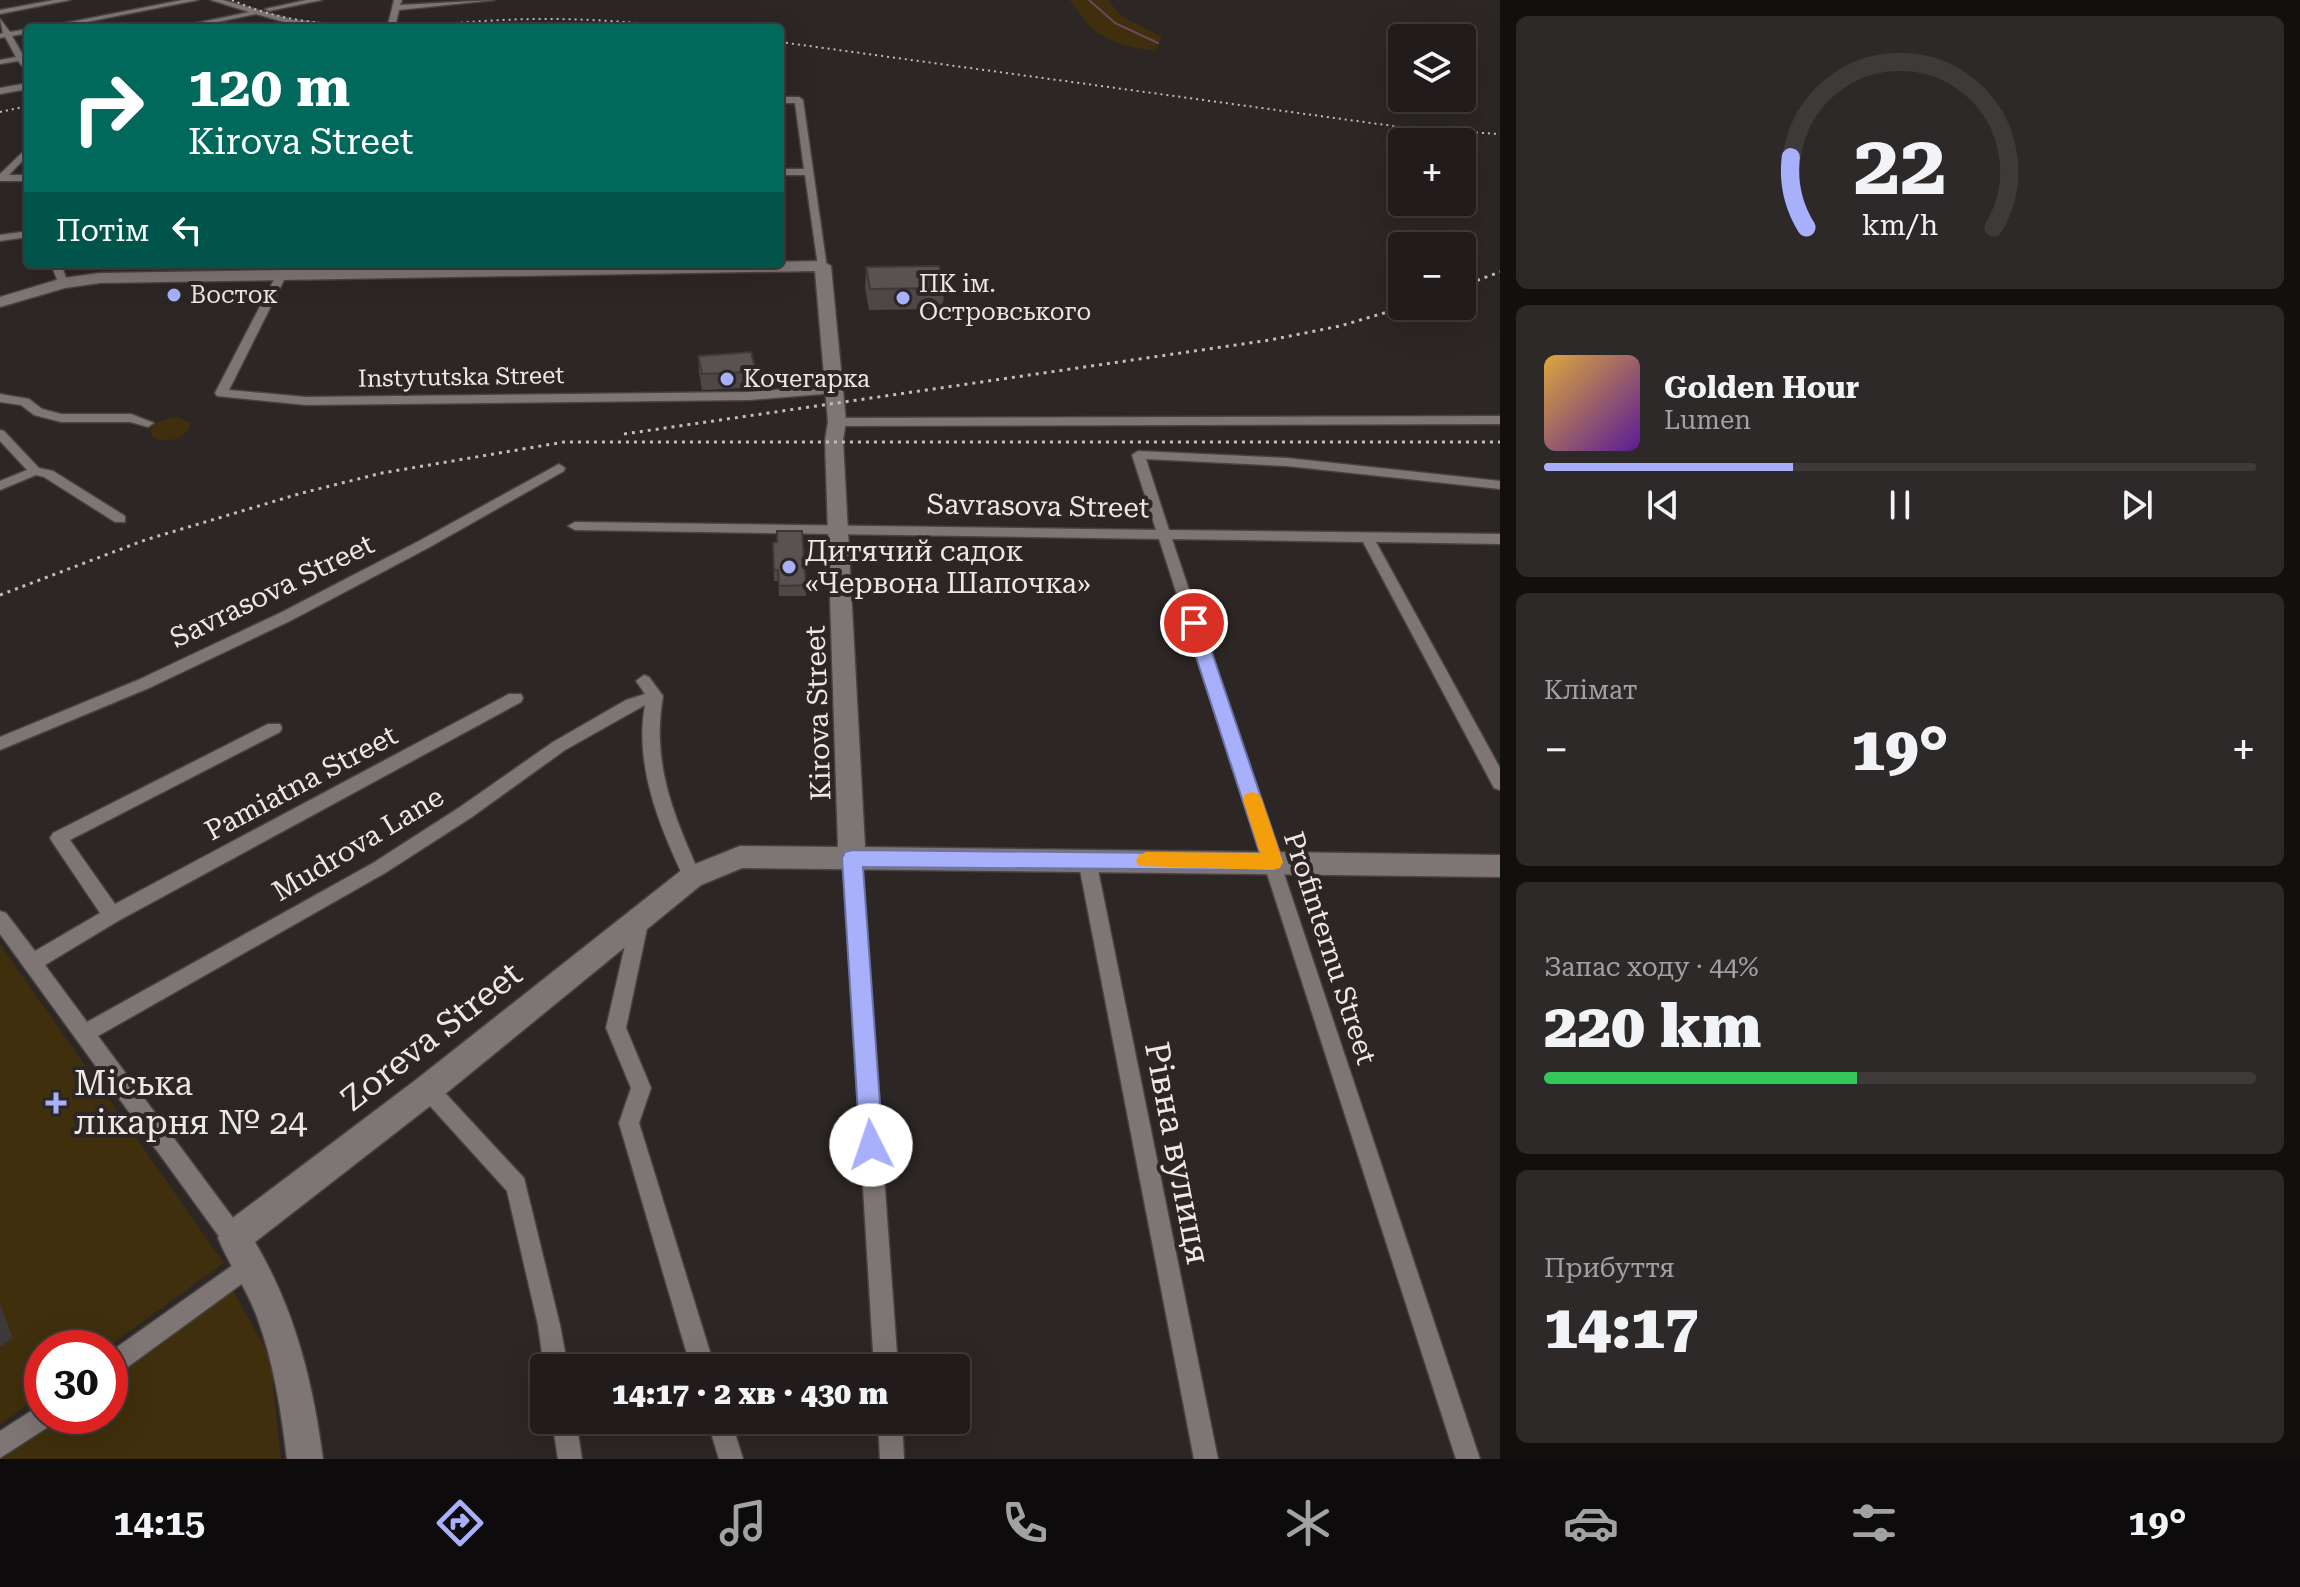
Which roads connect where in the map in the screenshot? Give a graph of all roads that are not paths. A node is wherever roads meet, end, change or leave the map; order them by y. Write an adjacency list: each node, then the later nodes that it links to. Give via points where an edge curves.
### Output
1 (66, 0): 9 (street)
2 (194, 0): 12 (street)
3 (215, 0): 10 (street)
4 (318, 0): 8 (street)
5 (490, 0): 6 (street)
6 (477, 1): 7 (street)
7 (398, 4): 15 (street)
8 (269, 9)
9 (0, 12)
10 (254, 13): 13 (street); 14 (street)
11 (0, 21): 17 (street)
12 (65, 24)
13 (198, 24)
14 (305, 24)
15 (392, 24)
16 (24, 32): 17 (street)
17 (3, 36): 18 (street)
18 (24, 58): 19 (street)
19 (0, 62)
20 (24, 87): 21 (street)
21 (0, 91)
22 (784, 100): 25 (street, via 799,100)
23 (24, 154): 26 (street)
24 (784, 172): 25 (street)
25 (810, 172): 31 (street)
26 (0, 178): 27 (street)
27 (24, 178)
28 (24, 235): 29 (street)
29 (0, 238)
30 (784, 266): 31 (main road)
31 (823, 266): 36 (main road, Kirova Street)
32 (464, 268): 33 (main road)
33 (284, 269): 34 (main road, via 114,277); 36 (street, Instytutska Street, via 221,393 306,401 749,396)
34 (60, 274): 35 (main road)
35 (0, 302)
36 (835, 389): 39 (main road, Kirova Street)
37 (0, 398): 40 (street, via 61,418 131,418)
38 (1500, 420): 39 (street)
39 (837, 422): 48 (main road, Kirova Street)
40 (148, 423)
41 (0, 434): 43 (street)
42 (559, 468): 56 (street, Savrasova Street, via 472,519 212,650)
43 (35, 471): 45 (street); 46 (street)
44 (1500, 485): 49 (street, Profinternu Street, via 1287,462 1138,455)
45 (0, 486)
46 (120, 519)
47 (575, 526): 48 (street, Savrasova Street)
48 (839, 529): 49 (street, Savrasova Street); 58 (main road, Kirova Street)
49 (1164, 533): 50 (street, Savrasova Street); 60 (street, Profinternu Street)
50 (1367, 537): 51 (street, Savrasova Street); 57 (street)
51 (1500, 539)
52 (644, 681): 53 (street)
53 (655, 696): 62 (street, via 649,719 656,793); 67 (street, Mudrova Lane, via 559,746 379,868)
54 (515, 698): 63 (street, Pamiatna Street)
55 (274, 728): 63 (street, via 59,838)
56 (0, 744)
57 (1500, 783)
58 (852, 858): 59 (main road); 62 (main road, Zoreva Street, via 740,857); 74 (street)
59 (1087, 860): 60 (main road); 84 (street, Рівна вулиця)
60 (1273, 862): 61 (main road); 85 (street, Profinternu Street)
61 (1500, 866)
62 (692, 877): 64 (main road, Zoreva Street)
63 (112, 915): 66 (street, Pamiatna Street)
64 (640, 917): 68 (main road, Zoreva Street); 73 (street, via 616,1028 641,1088 629,1123)
65 (0, 919): 66 (street)
66 (33, 962): 67 (street)
67 (85, 1033): 69 (street)
68 (428, 1089): 69 (main road, Zoreva Street); 72 (street, via 516,1186)
69 (234, 1238): 70 (main road)
70 (250, 1264): 71 (street); 80 (main road, via 274,1310 291,1362)
71 (128, 1353)
72 (554, 1354)
73 (699, 1354)
74 (885, 1354)
75 (24, 1429): 79 (street)
76 (566, 1434): 81 (street)
77 (723, 1434): 82 (street)
78 (891, 1434): 83 (street)
79 (0, 1446)
80 (305, 1459)
81 (570, 1459)
82 (731, 1459)
83 (892, 1459)
84 (1206, 1459)
85 (1468, 1459)

